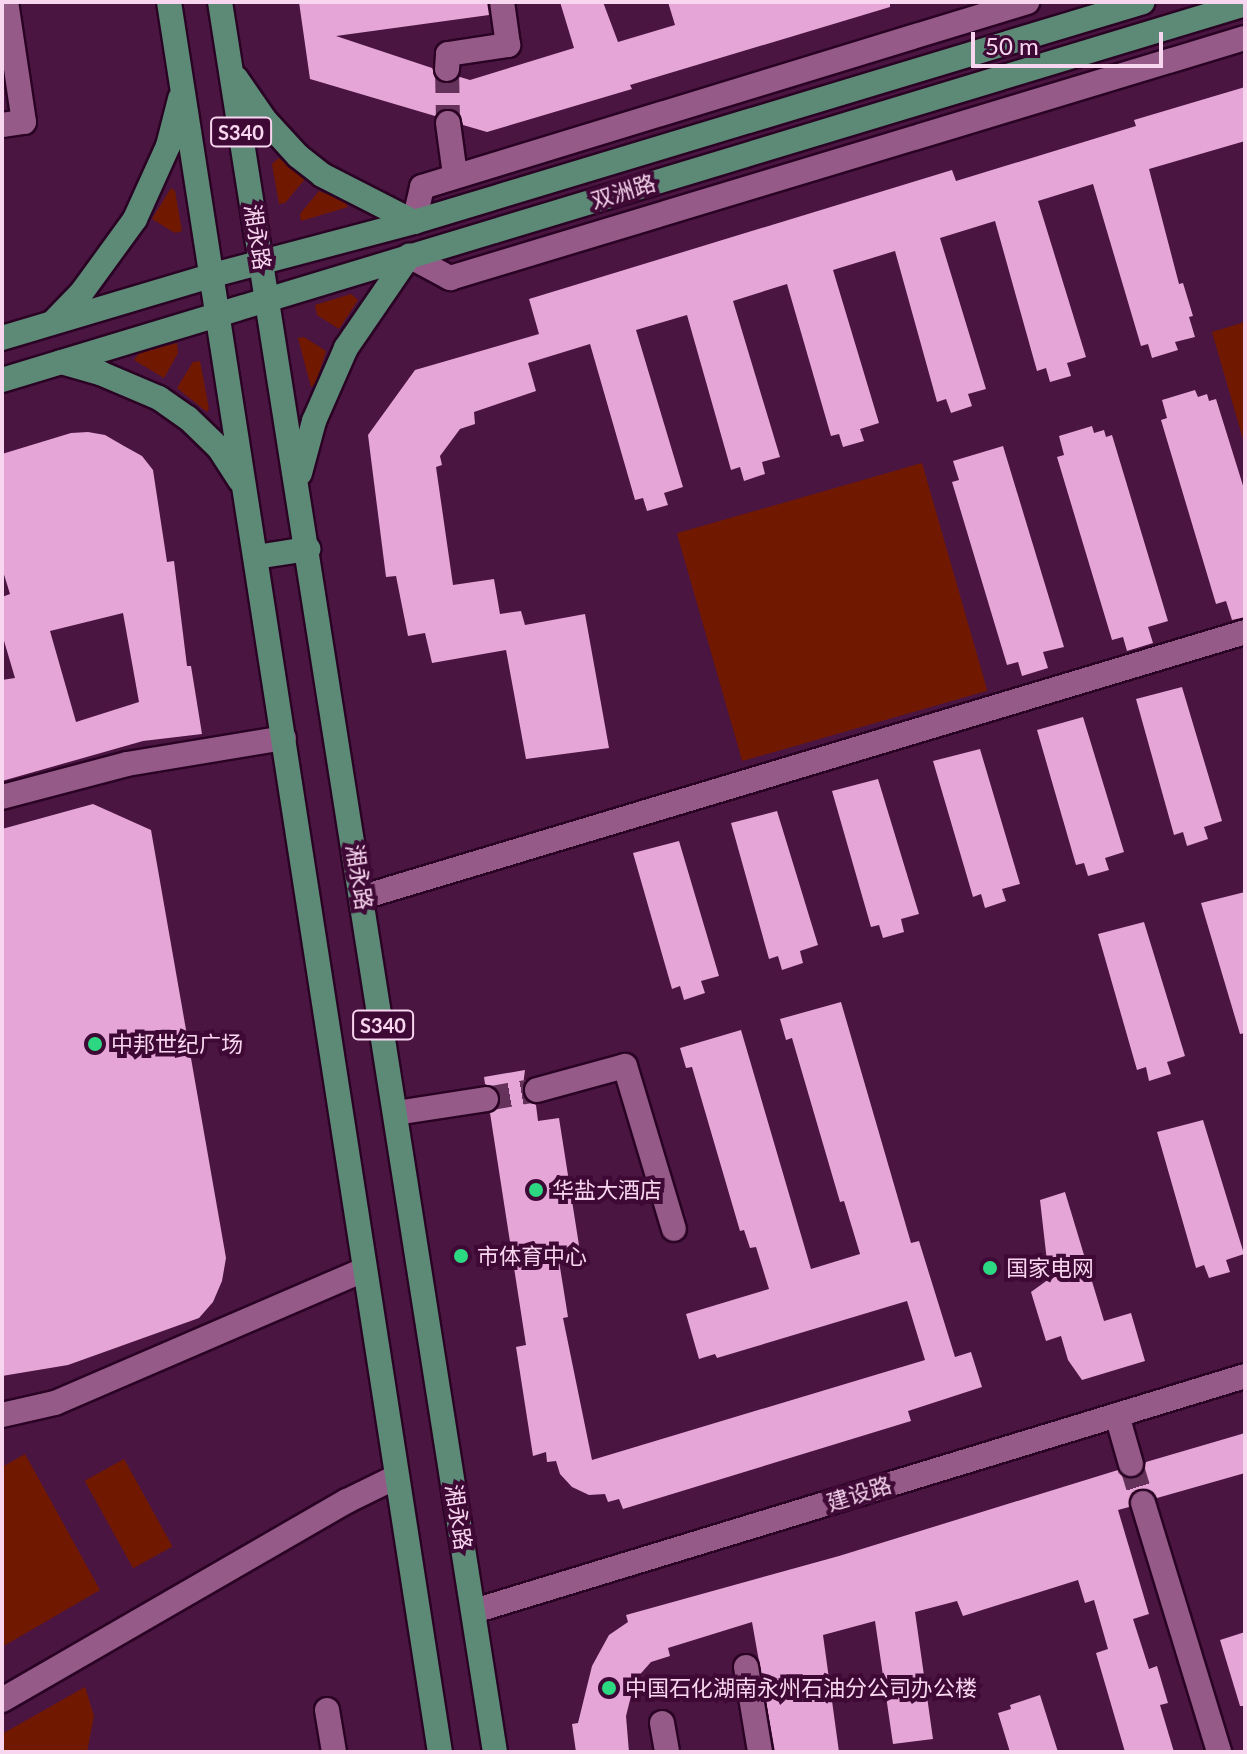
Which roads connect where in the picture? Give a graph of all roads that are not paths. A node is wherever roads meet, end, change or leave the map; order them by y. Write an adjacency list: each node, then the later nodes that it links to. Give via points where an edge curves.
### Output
1 (6, 2): 13 (street, via 24,122)
2 (169, 2): 11 (main road, S340)
3 (220, 2): 10 (main road, 湘永路 / S340)
4 (502, 2): 9 (street, via 508,45 448,54)
5 (1027, 2): 14 (street)
6 (1143, 2): 15 (main road, 双洲路)
7 (1245, 4): 16 (main road, 双洲路)
8 (1245, 38): 16 (street, via 450,278)
9 (447, 69)
10 (231, 72): 15 (main road, via 298,156 322,175); 17 (main road, 湘永路 / S340)
11 (183, 89): 18 (main road, S340); 21 (main road, via 168,146 135,219 82,292)
12 (448, 123): 14 (street)
13 (2, 125)
14 (455, 175): 15 (street, via 422,187)
15 (414, 222): 17 (main road, 双洲路)
16 (409, 256): 19 (main road, 双洲路); 25 (main road, via 335,371 314,421)
17 (262, 261): 18 (main road, 双洲路); 19 (main road, 湘永路 / S340)
18 (213, 275): 20 (main road, S340); 21 (main road, 双洲路)
19 (268, 299): 20 (main road, 双洲路); 25 (main road, 湘永路 / S340)
20 (219, 313): 23 (main road, 双洲路); 26 (main road, S340)
21 (51, 323): 22 (main road, 双洲路)
22 (2, 338)
23 (61, 362): 24 (main road, 双洲路); 26 (main road, via 132,385 188,418 219,448)
24 (2, 380)
25 (298, 483): 27 (main road, 湘永路 / S340)
26 (245, 490): 28 (main road, S340)
27 (308, 549): 28 (main road); 32 (main road, 湘永路 / S340)
28 (256, 557): 30 (main road, S340)
29 (1245, 632): 32 (street)
30 (284, 738): 31 (street, via 127,764); 37 (main road, S340)
31 (2, 797)
32 (363, 897): 35 (main road, 湘永路 / S340)
33 (537, 1090): 36 (street, via 625,1066)
34 (486, 1099): 35 (street)
35 (396, 1113): 44 (main road, 湘永路 / S340)
36 (674, 1229)
37 (364, 1270): 39 (street, via 55,1403); 42 (main road, S340)
38 (1245, 1376): 40 (street, 建设路)
39 (2, 1415)
40 (1117, 1415): 41 (street); 44 (street, 建设路)
41 (1131, 1464)
42 (396, 1477): 46 (street); 50 (main road, S340)
43 (1143, 1503): 54 (street)
44 (474, 1611): 51 (main road, 湘永路 / S340)
45 (746, 1667): 53 (street)
46 (2, 1700)
47 (327, 1710): 49 (street)
48 (662, 1723): 52 (street)
49 (334, 1752)
50 (440, 1752)
51 (495, 1752)
52 (667, 1752)
53 (760, 1752)
54 (1219, 1752)

